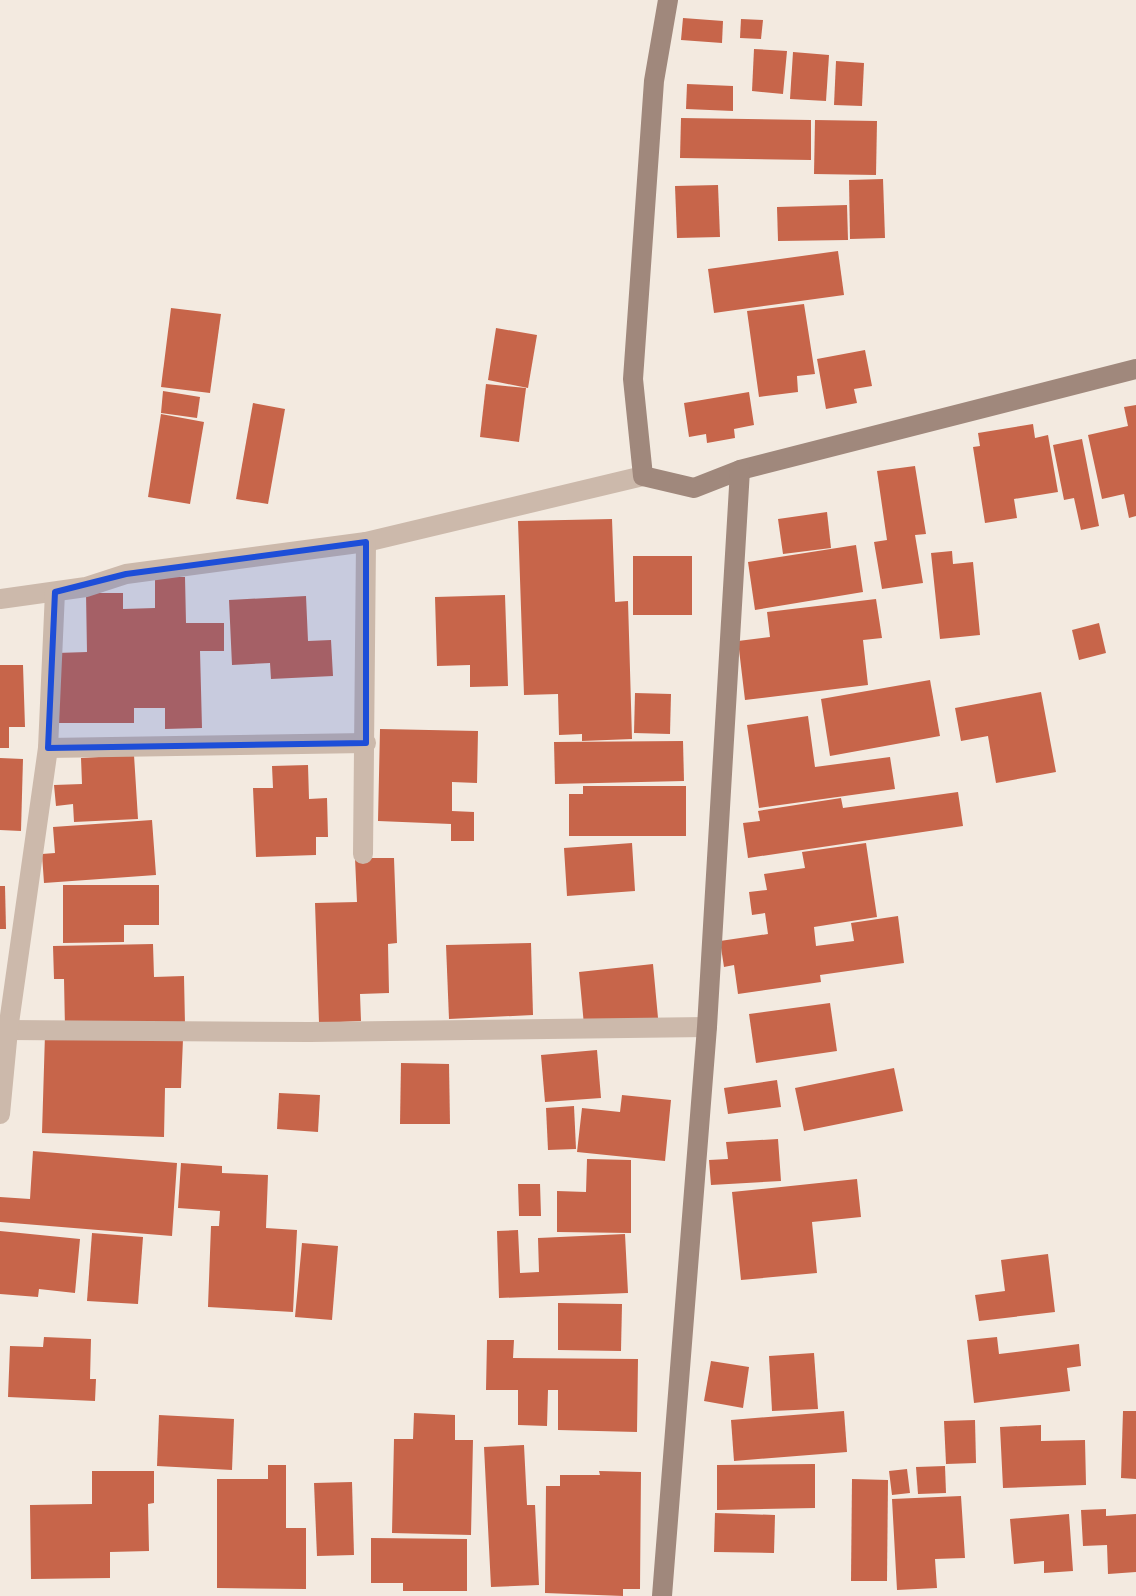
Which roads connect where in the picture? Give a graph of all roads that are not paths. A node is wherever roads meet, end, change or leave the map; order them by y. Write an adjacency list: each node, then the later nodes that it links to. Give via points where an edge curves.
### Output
1 (668, 0): 4 (street, via 654,81 633,379)
2 (1136, 369): 3 (street)
3 (740, 470): 4 (street, via 694,488); 11 (street)
4 (643, 476): 5 (street)
5 (366, 542): 6 (street, via 126,574); 8 (street)
6 (55, 592): 7 (street); 9 (street)
7 (0, 599)
8 (366, 743): 9 (street); 10 (street)
9 (48, 748): 12 (street)
10 (363, 854)
11 (707, 1027): 12 (street); 14 (street)
12 (8, 1030): 13 (street)
13 (0, 1114)
14 (662, 1596)

